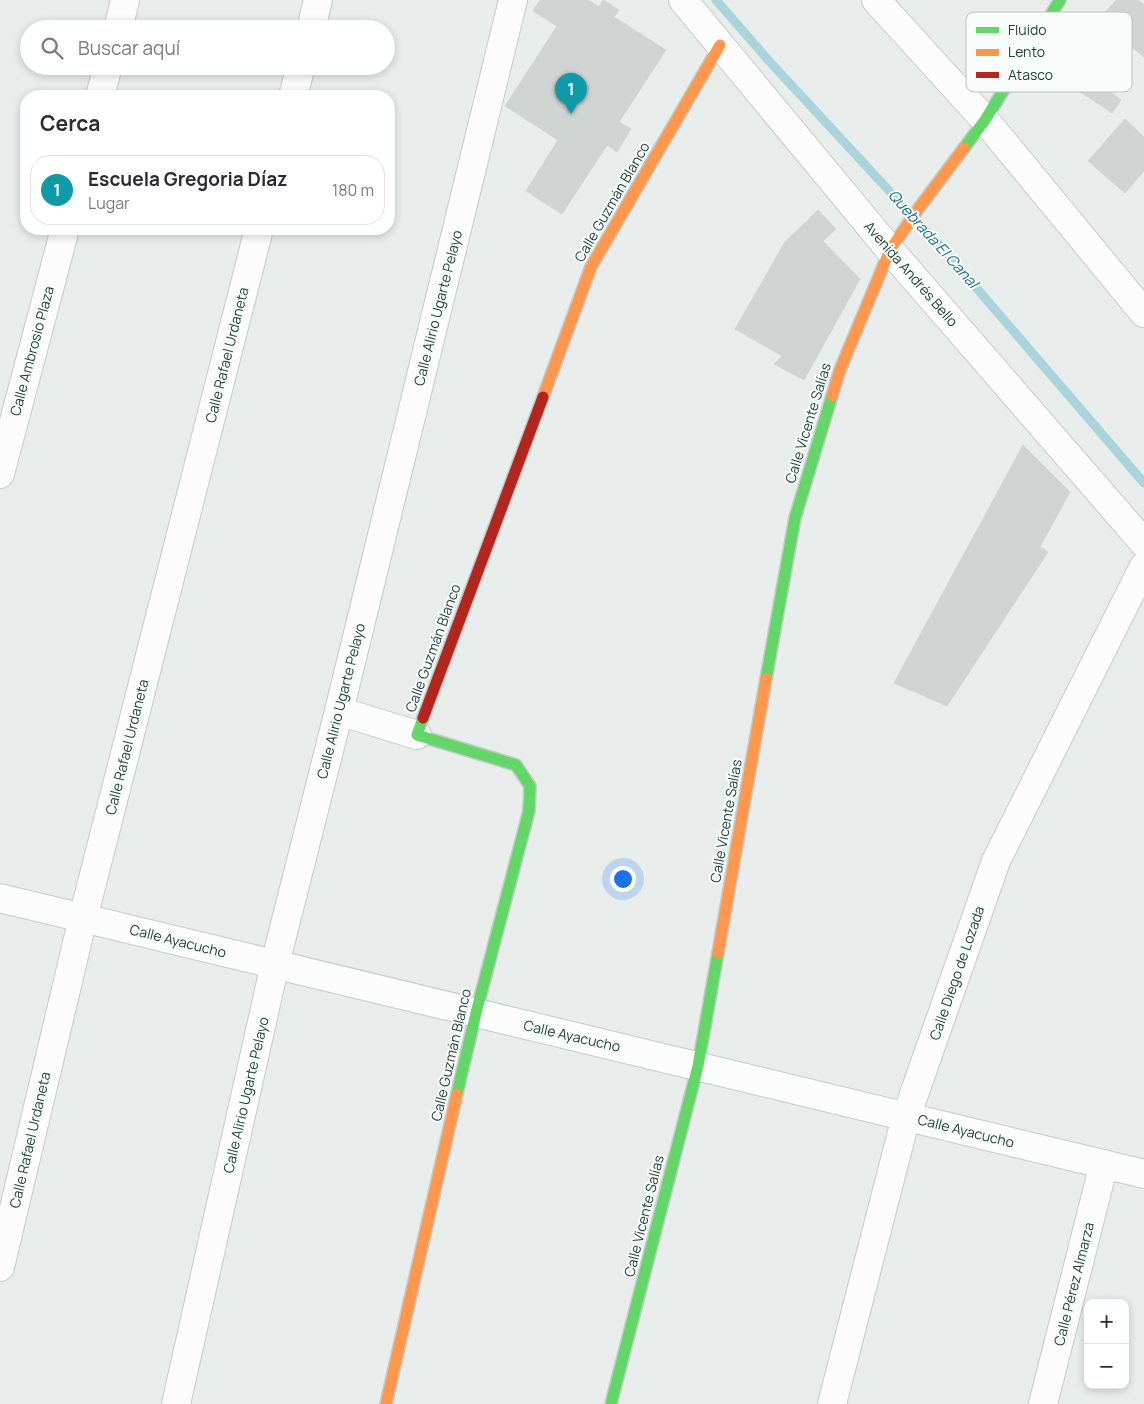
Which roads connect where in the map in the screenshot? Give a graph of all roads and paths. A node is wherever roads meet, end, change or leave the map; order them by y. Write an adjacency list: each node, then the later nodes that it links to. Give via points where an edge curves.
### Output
1 (125, 0): 8 (street)
2 (318, 0): 9 (street)
3 (513, 0): 24 (street, Calle Alirio Ugarte Pelayo)
4 (683, 0): 10 (street, Avenida Andrés Bello)
5 (876, 0): 16 (street)
6 (1060, 0): 7 (street)
7 (1052, 12)
8 (120, 20)
9 (313, 20)
10 (720, 45): 19 (street, Avenida Andrés Bello); 25 (street, Calle Guzmán Blanco, via 591,267)
11 (106, 75): 13 (street)
12 (299, 75): 14 (street)
13 (102, 90)
14 (295, 90)
15 (1002, 92): 16 (street)
16 (985, 120): 19 (street, Calle Vicente Salías); 20 (street)
17 (63, 235): 21 (street, Calle Ambrosio Plaza)
18 (258, 235): 27 (street, Calle Rafael Urdaneta)
19 (890, 250): 22 (street, Avenida Andrés Bello); 30 (street, Calle Vicente Salías, via 840,370 795,518)
20 (1144, 314)
21 (0, 474)
22 (1144, 543)
23 (1144, 566): 31 (street, Calle Diego de Lozada, via 996,861)
24 (339, 711): 25 (street); 28 (street, Calle Alirio Ugarte Pelayo)
25 (417, 735): 29 (street, Calle Guzmán Blanco, via 516,765 530,786 529,811)
26 (0, 898): 27 (street, Calle Ayacucho)
27 (83, 918): 28 (street, Calle Ayacucho); 34 (street, Calle Rafael Urdaneta)
28 (275, 964): 29 (street, Calle Ayacucho); 35 (street, Calle Alirio Ugarte Pelayo)
29 (476, 1013): 30 (street, Calle Ayacucho); 36 (street, Calle Guzmán Blanco)
30 (698, 1066): 31 (street, Calle Ayacucho); 37 (street, Calle Vicente Salías)
31 (906, 1117): 32 (street, Calle Ayacucho); 38 (street, Calle Diego de Lozada)
32 (1104, 1164): 33 (street, Calle Ayacucho); 39 (street, Calle Pérez Almarza)
33 (1144, 1174)
34 (0, 1267)
35 (176, 1404)
36 (386, 1404)
37 (611, 1404)
38 (832, 1404)
39 (1043, 1404)

